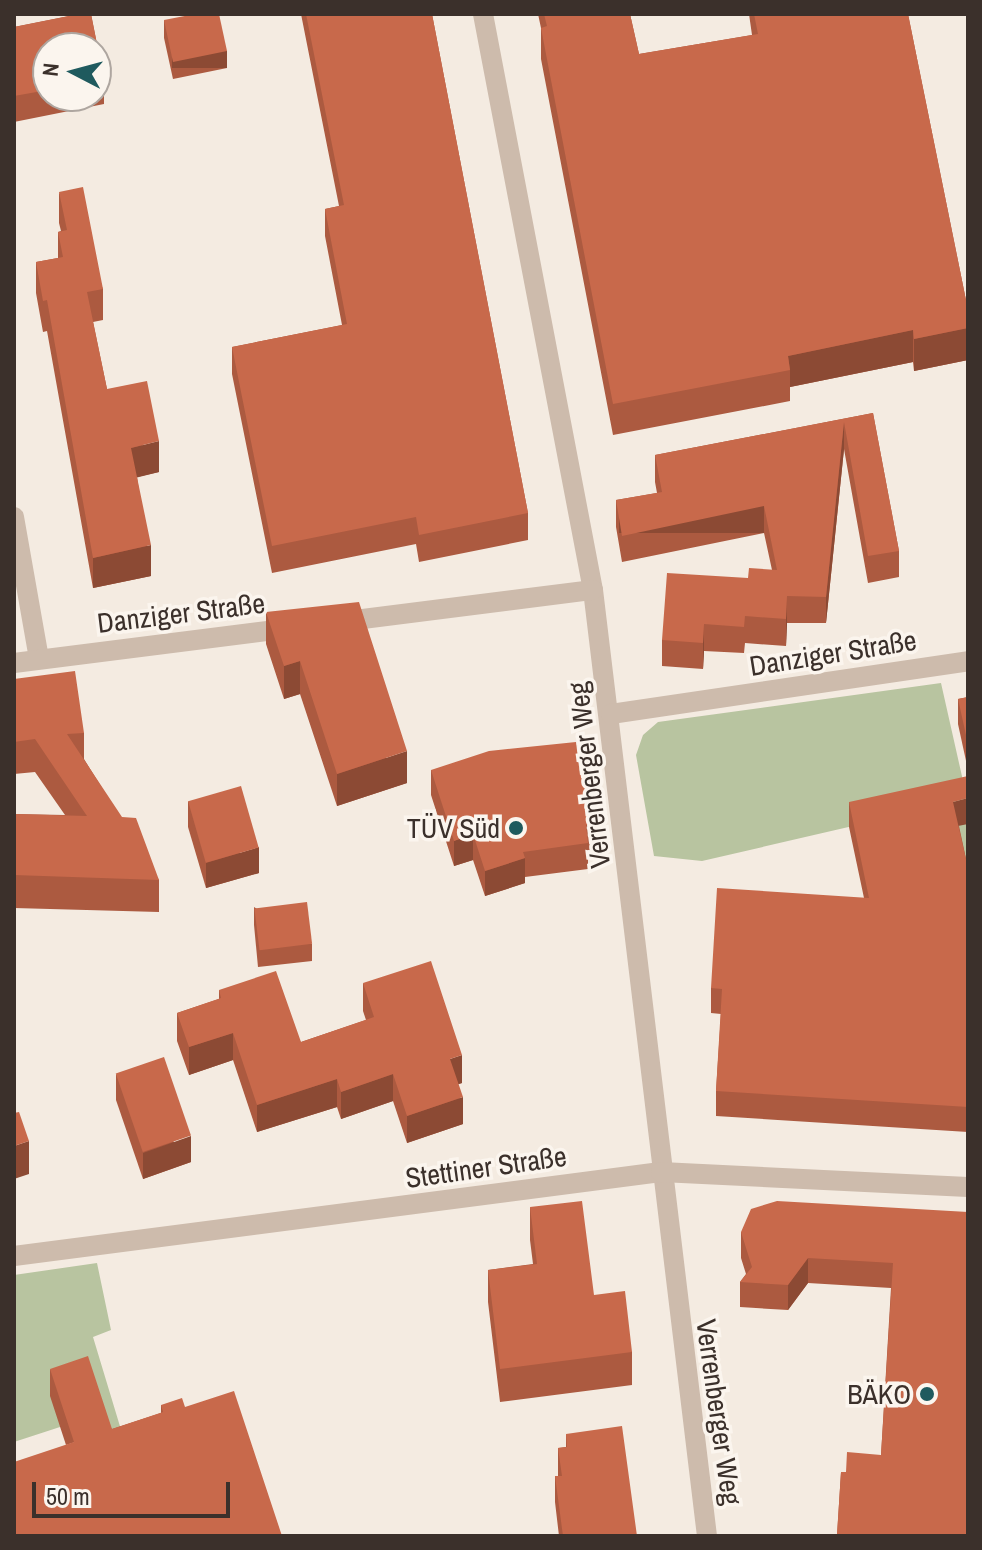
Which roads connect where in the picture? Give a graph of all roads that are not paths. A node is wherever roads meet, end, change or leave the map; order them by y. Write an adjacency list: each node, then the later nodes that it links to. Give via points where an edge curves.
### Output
1 (483, 14): 3 (street, Verrenberger Weg)
2 (14, 517): 4 (street)
3 (593, 590): 4 (street, Danziger Straße); 7 (street, Verrenberger Weg)
4 (39, 659): 6 (street, Danziger Straße)
5 (968, 661): 7 (street, Danziger Straße)
6 (14, 663)
7 (611, 714): 8 (street, Verrenberger Weg)
8 (661, 1172): 9 (street, Stettiner Straße); 10 (street, Stettiner Straße); 11 (street, Verrenberger Weg)
9 (968, 1187)
10 (14, 1256)
11 (707, 1536)

